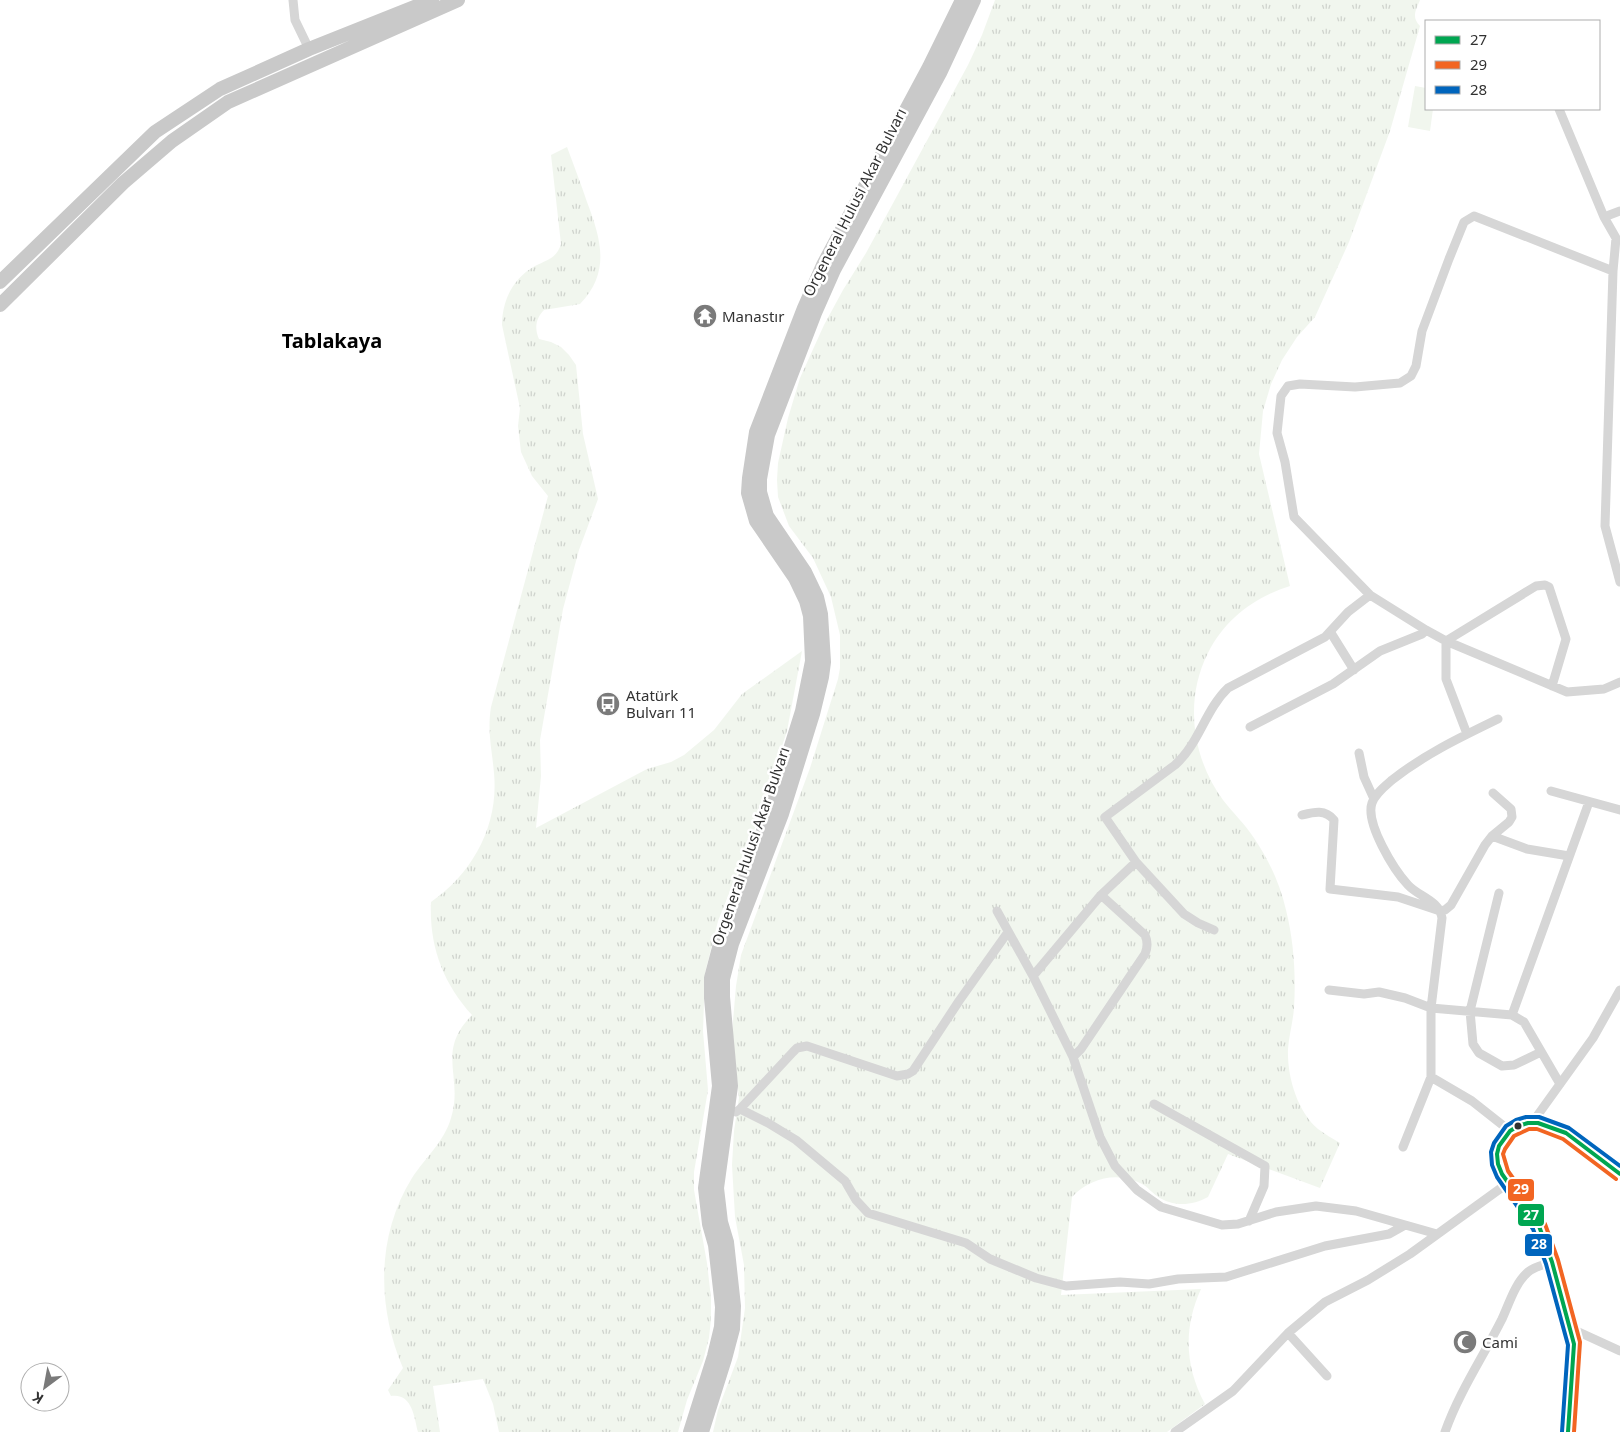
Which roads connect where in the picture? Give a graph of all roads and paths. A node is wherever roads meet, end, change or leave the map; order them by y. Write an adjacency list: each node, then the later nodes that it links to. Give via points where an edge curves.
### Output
1 (293, 0): 7 (street, via 295,20)
2 (432, 0): 6 (main road)
3 (458, 0): 6 (main road)
4 (962, 0): 68 (main road, Orgeneral Hulusi Akar Bulvarı, via 823,265 756,432 748,493 756,521 795,578 806,601 812,661 802,711 771,810 721,940 711,978 719,1086 706,1188 722,1307 714,1356)
5 (974, 0): 54 (main road, Orgeneral Hulusi Akar Bulvarı, via 940,73 834,270 768,435 760,492 767,516 805,572 817,598 824,662 813,714 782,814 732,944 723,979 731,1086)
6 (387, 26): 7 (main road); 14 (main road, via 228,102 172,141 123,183)
7 (309, 49): 13 (main road, via 220,90 155,132)
8 (1559, 110): 10 (street)
9 (1620, 211): 10 (street)
10 (1604, 217): 11 (street)
11 (1618, 237): 12 (street)
12 (1613, 271): 15 (street, via 1605,526); 16 (street, via 1474,216 1464,222 1449,259 1422,331 1411,376 1400,383 1355,387 1288,386 1281,396 1277,433 1294,517)
13 (0, 282)
14 (0, 305)
15 (1620, 582)
16 (1370, 595): 17 (street); 18 (street, via 1348,612)
17 (1426, 630): 19 (street); 20 (street, via 1380,651)
18 (1331, 633): 20 (street); 35 (street, via 1228,688 1180,760 1105,818)
19 (1446, 641): 22 (street); 22 (street, via 1536,586 1549,587 1566,639); 25 (street, via 1446,680)
20 (1354, 670): 24 (street)
21 (1620, 682): 22 (street, via 1604,689 1566,692)
22 (1552, 686)
23 (1498, 719): 25 (street)
24 (1250, 727)
25 (1467, 734): 29 (street, via 1408,768)
26 (1359, 753): 29 (street)
27 (1551, 791): 30 (street)
28 (1493, 793): 33 (street, via 1513,814 1509,822)
29 (1374, 799): 39 (street, via 1370,810 1372,822 1388,855 1408,885)
30 (1589, 802): 31 (street); 34 (street)
31 (1620, 810)
32 (1302, 815): 39 (street, via 1323,812 1334,820 1330,889 1398,897)
33 (1492, 836): 34 (street, via 1527,849); 39 (street, via 1451,906)
34 (1570, 856): 47 (street)
35 (1136, 862): 37 (street); 40 (street, via 1184,914)
36 (1499, 893): 46 (street)
37 (1101, 895): 42 (street); 49 (street, via 1145,935 1147,948)
38 (997, 910): 41 (street)
39 (1440, 911): 45 (street, via 1442,921)
40 (1214, 930)
41 (1008, 932): 42 (street); 53 (street, via 913,1071 897,1076 802,1046)
42 (1033, 976): 49 (street)
43 (1329, 990): 45 (street, via 1364,994 1379,992)
44 (1620, 990): 51 (street, via 1593,1038)
45 (1430, 1008): 46 (street); 50 (street)
46 (1470, 1011): 47 (street); 48 (street, via 1473,1044 1497,1064 1514,1065)
47 (1512, 1014): 48 (street, via 1524,1022)
48 (1541, 1052): 51 (street)
49 (1073, 1057): 60 (street, via 1100,1137 1115,1166 1137,1190 1161,1207 1214,1223)
50 (1431, 1077): 56 (street); 57 (street)
51 (1560, 1084): 55 (street)
52 (1154, 1104): 60 (street, via 1265,1166 1264,1186)
53 (740, 1109): 54 (street); 61 (street, via 796,1140 845,1181 868,1213 966,1243 990,1259 1036,1278 1066,1286 1120,1282 1149,1284 1226,1277 1325,1246 1389,1234)
54 (727, 1118): 69 (main road, Orgeneral Hulusi Akar Bulvarı, via 717,1188 727,1242 734,1306 733,1329)
55 (1532, 1123): 56 (street); 58 (street, via 1566,1133)
56 (1510, 1131): 59 (street, via 1497,1154 1498,1164)
57 (1403, 1147)
58 (1620, 1174)
59 (1508, 1183): 62 (street); 63 (street, via 1539,1226)
60 (1249, 1221): 61 (street, via 1276,1212 1316,1206 1356,1211)
61 (1405, 1225): 62 (street)
62 (1437, 1234): 65 (street, via 1368,1280 1325,1302)
63 (1552, 1262): 64 (street); 71 (street, via 1538,1266 1520,1281 1459,1397)
64 (1570, 1328): 66 (street); 72 (street, via 1574,1344)
65 (1288, 1333): 67 (street); 70 (street, via 1233,1391)
66 (1620, 1351)
67 (1326, 1376)
68 (690, 1432)
69 (702, 1432)
70 (1175, 1432)
71 (1445, 1432)
72 (1568, 1432)

